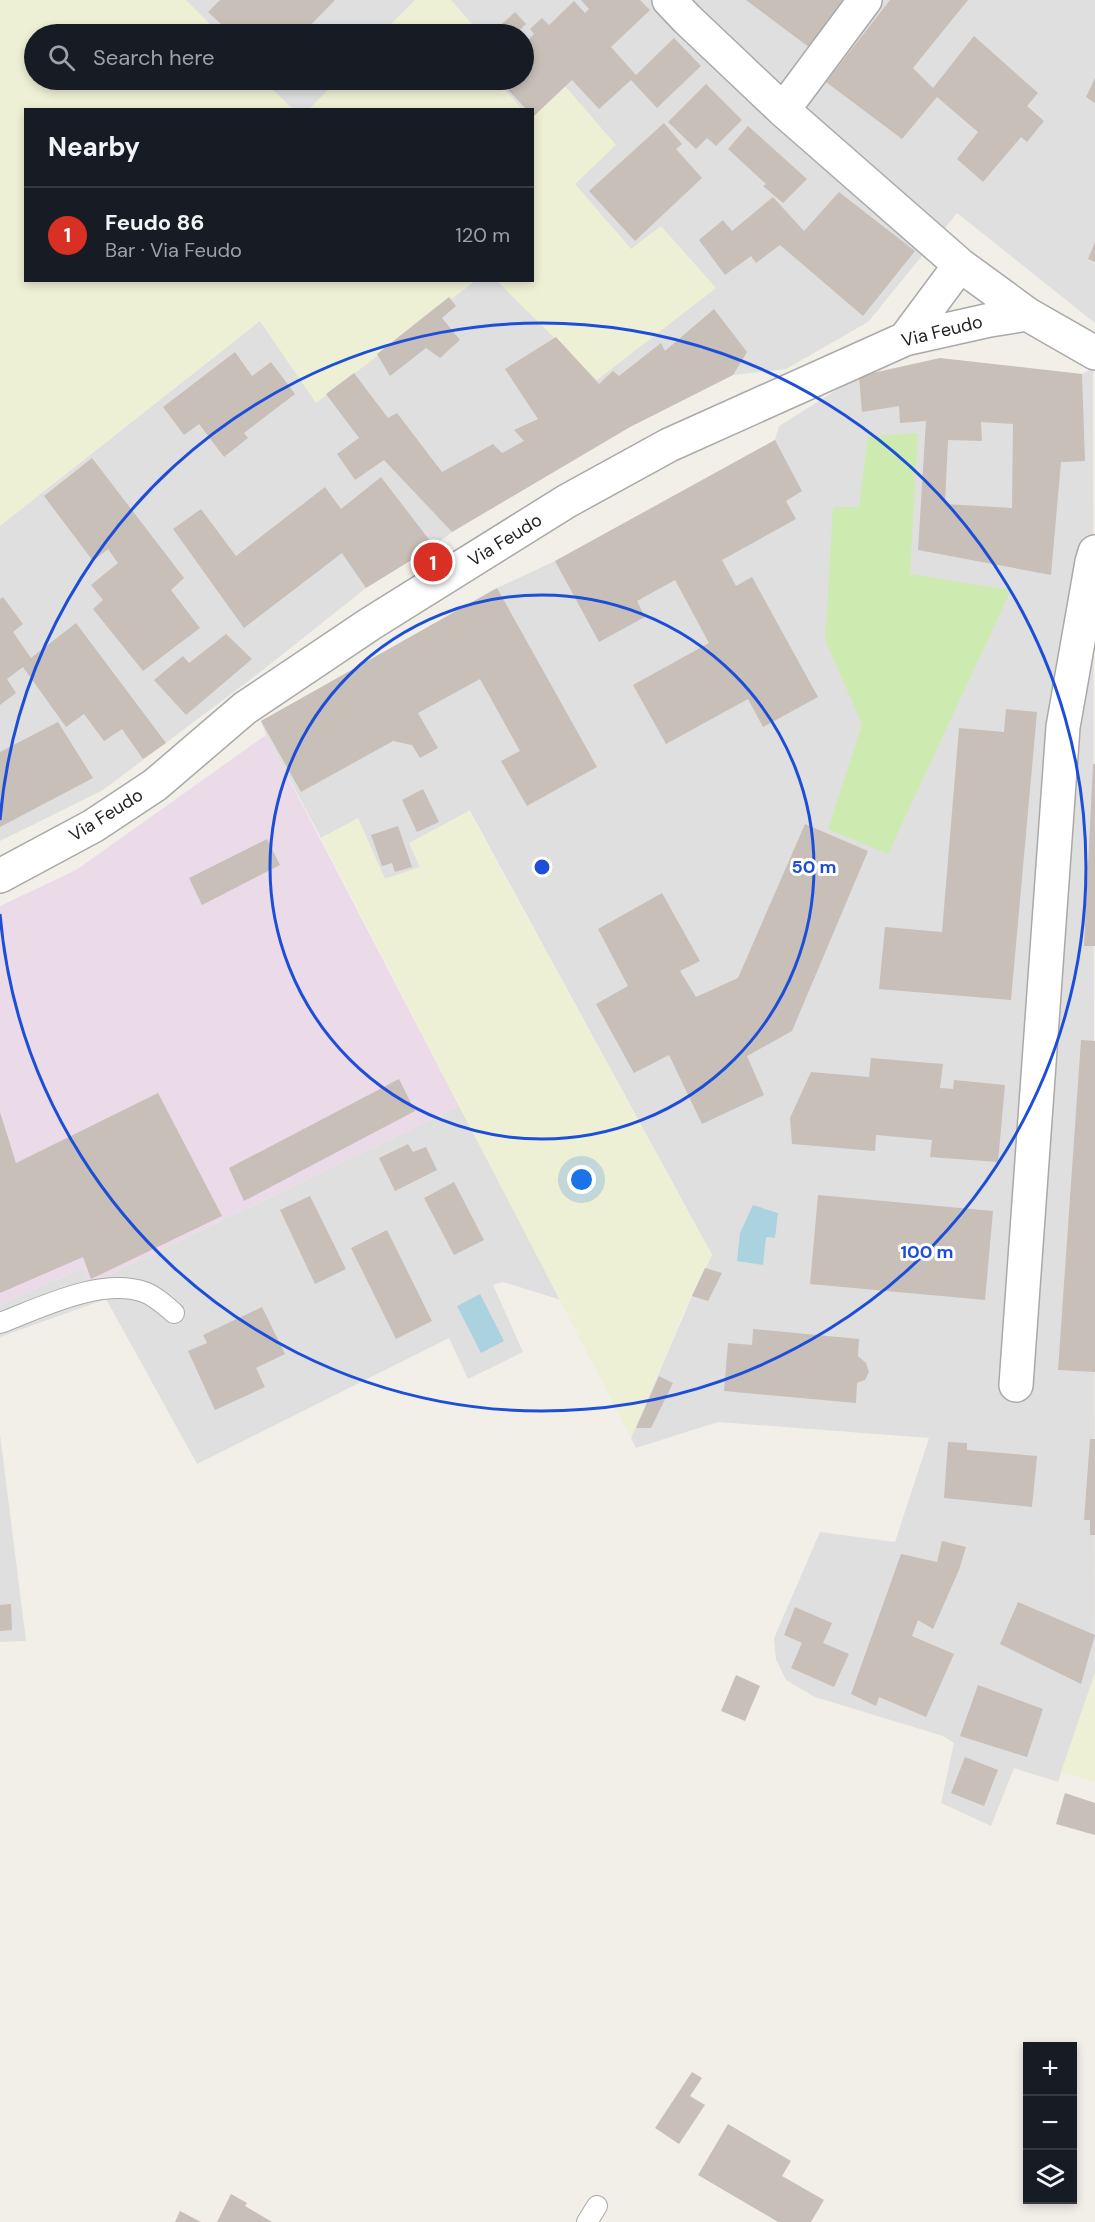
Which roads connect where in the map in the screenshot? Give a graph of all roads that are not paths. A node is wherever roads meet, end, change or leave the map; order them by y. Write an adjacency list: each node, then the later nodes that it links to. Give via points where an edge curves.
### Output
1 (669, 0): 3 (street)
2 (866, 0): 3 (street)
3 (783, 110): 4 (street)
4 (960, 265): 5 (street); 6 (street)
5 (1026, 314): 6 (street, Via Feudo); 7 (street)
6 (905, 339): 9 (street, Via Feudo, via 669,445 567,501 307,665 246,708 155,785 93,826)
7 (1095, 353)
8 (1095, 552): 12 (street, via 1063,727)
9 (0, 876)
10 (174, 1313): 11 (lane, via 145,1292 106,1289 81,1293)
11 (0, 1323)
12 (1016, 1385)

